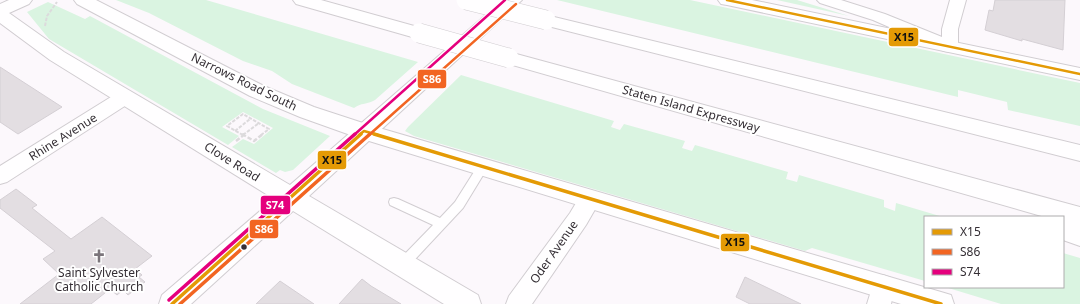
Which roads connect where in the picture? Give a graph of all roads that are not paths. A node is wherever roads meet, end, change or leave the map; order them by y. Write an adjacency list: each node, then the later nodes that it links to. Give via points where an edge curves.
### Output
1 (23, 0): 9 (main road)
2 (83, 0): 14 (main road, Narrows Road South, via 257,91 307,112)
3 (302, 0): 17 (main road, Staten Island Expressway, bridge)
4 (466, 0): 15 (main road, bridge)
5 (513, 0): 14 (main road)
6 (727, 0): 11 (main road)
7 (825, 0): 11 (street, via 879,17)
8 (958, 0): 11 (street, via 950,29)
9 (0, 11)
10 (0, 15): 13 (main road, Clove Road, via 57,56)
11 (950, 47): 12 (main road)
12 (1080, 74)
13 (125, 97): 18 (street, Rhine Avenue); 19 (main road, Clove Road)
14 (364, 131): 16 (main road, Narrows Road South); 19 (main road)
15 (1080, 153)
16 (483, 167): 20 (main road, Narrows Road South); 24 (lane, via 459,205)
17 (929, 175): 22 (main road); 23 (main road, Staten Island Expressway)
18 (0, 176)
19 (291, 198): 27 (main road, Clove Road); 29 (main road)
20 (590, 199): 28 (main road, Narrows Road South); 31 (street, Oder Avenue)
21 (394, 202): 24 (lane)
22 (1032, 216)
23 (1080, 217)
24 (441, 223): 27 (lane)
25 (1064, 229): 26 (main road)
26 (1080, 236)
27 (401, 265): 30 (main road, Clove Road)
28 (881, 295): 32 (main road, Narrows Road South)
29 (172, 304)
30 (468, 304)
31 (518, 304)
32 (942, 304)

